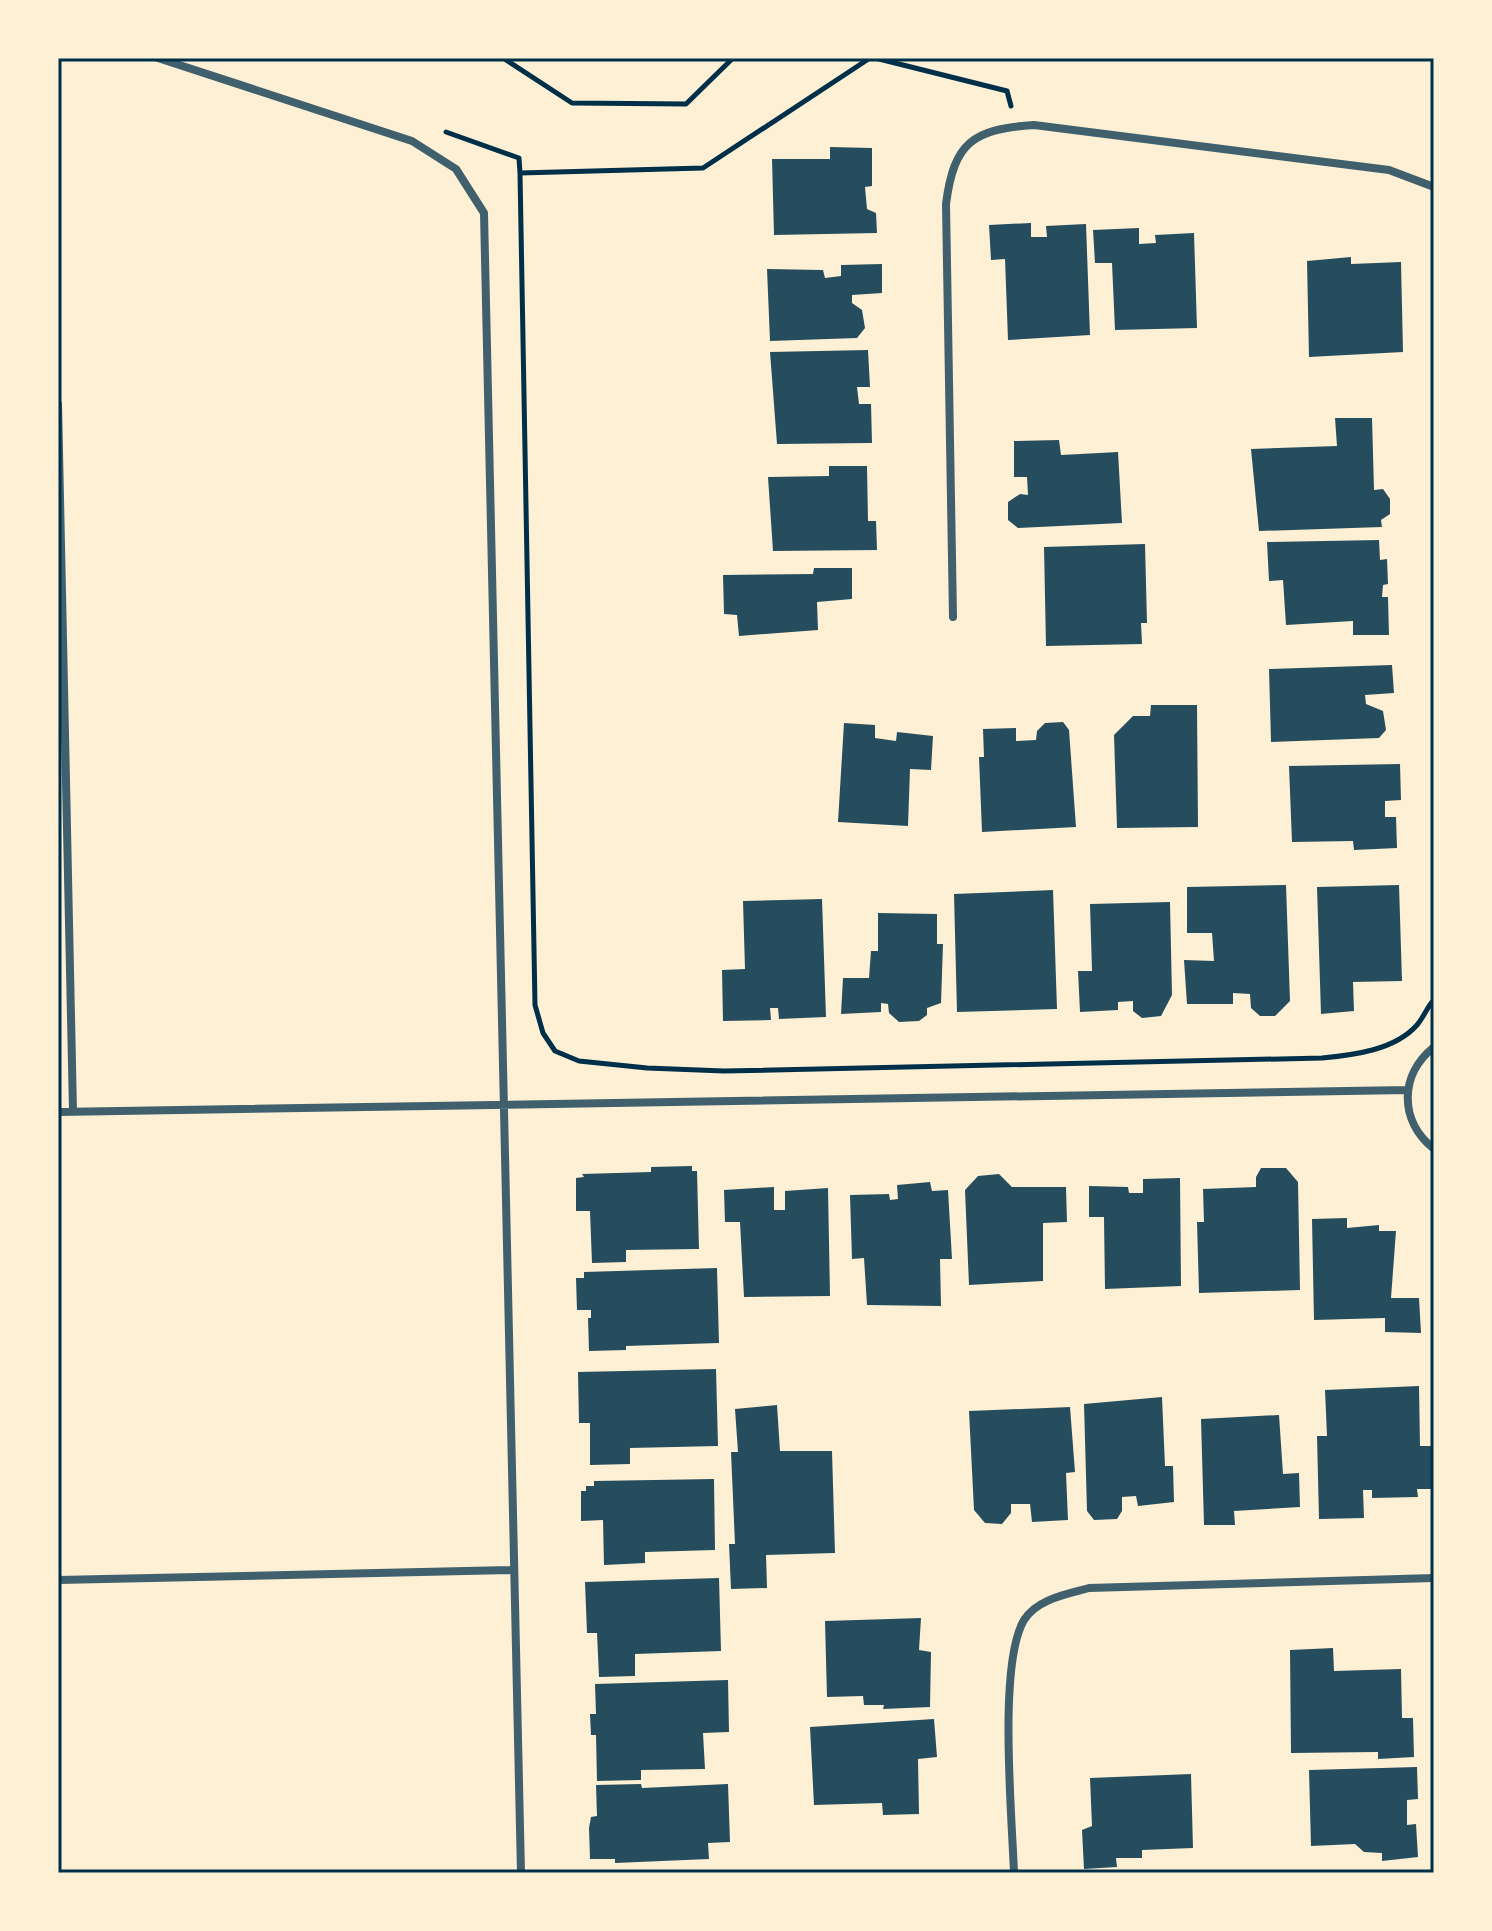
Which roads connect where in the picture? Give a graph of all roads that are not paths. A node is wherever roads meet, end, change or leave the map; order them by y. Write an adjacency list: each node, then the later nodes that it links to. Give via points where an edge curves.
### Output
1 (158, 58): 7 (street, via 412,141 456,169 484,213)
2 (1434, 187): 4 (street, via 1389,170 1034,125 995,128 967,144 950,170 946,204)
3 (58, 404): 8 (street)
4 (953, 617)
5 (1434, 1047): 6 (street, via 1413,1072)
6 (1407, 1090): 7 (street); 10 (street, via 1413,1126)
7 (505, 1105): 8 (street); 11 (street)
8 (73, 1111): 9 (street)
9 (58, 1112)
10 (1434, 1149)
11 (514, 1570): 13 (street); 14 (street)
12 (1434, 1578): 15 (street, via 1089,1588 1049,1599 1025,1618 1013,1646 1009,1682)
13 (58, 1580)
14 (521, 1873)
15 (1014, 1873)

